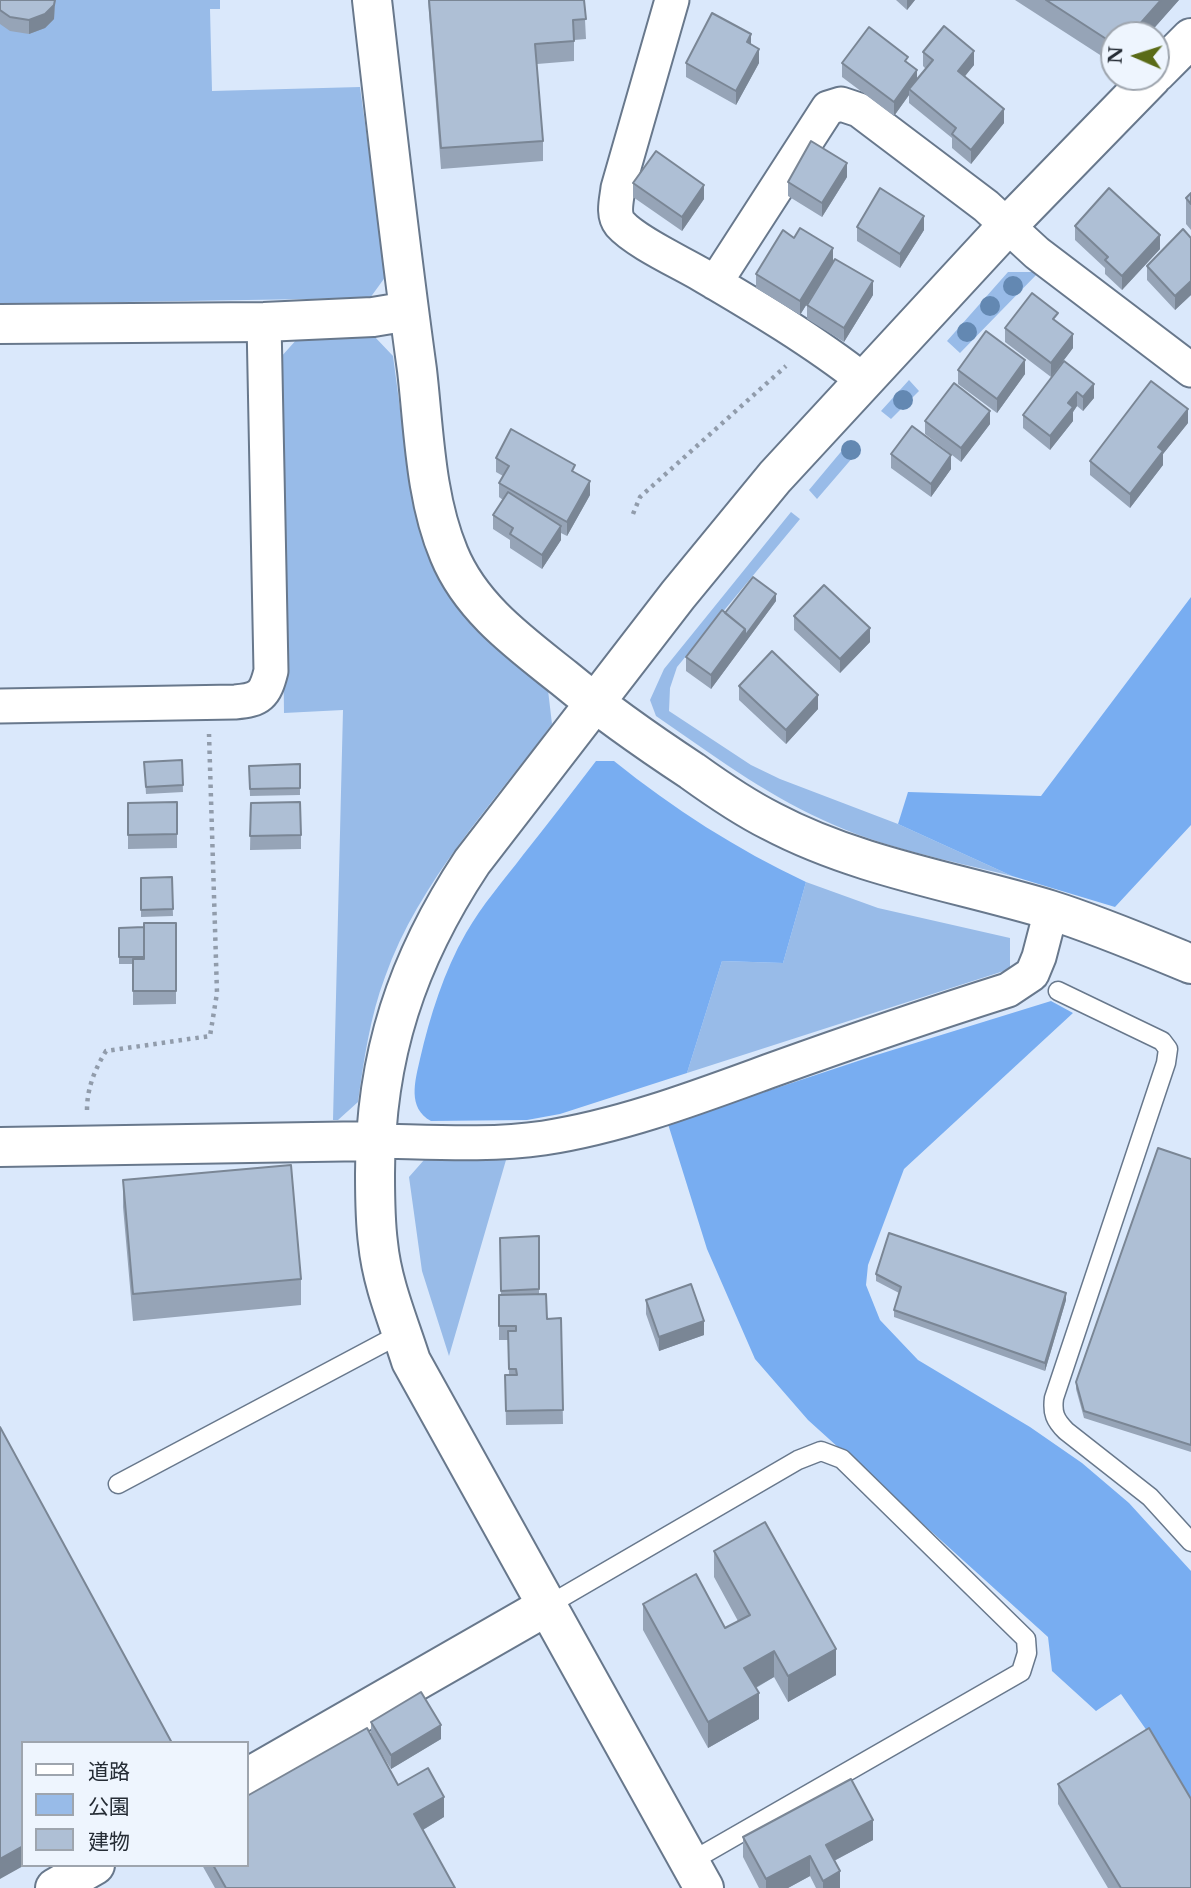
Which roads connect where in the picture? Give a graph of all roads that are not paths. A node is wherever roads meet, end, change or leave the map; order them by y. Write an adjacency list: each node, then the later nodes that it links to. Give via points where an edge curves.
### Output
1 (372, 0): 8 (street)
2 (672, 0): 7 (street, via 615,207 618,221 630,233)
3 (1191, 37): 4 (street)
4 (1170, 59)
5 (1138, 91): 6 (street)
6 (1007, 226): 7 (street, via 859,110 841,104 828,108); 11 (street); 12 (street)
7 (715, 283): 12 (street)
8 (409, 312): 9 (street); 13 (street, via 438,522 450,556 487,612)
9 (264, 322): 10 (street); 14 (street, via 271,671 267,688 254,701)
10 (0, 324)
11 (1191, 370)
12 (863, 380): 13 (street, via 739,520)
13 (595, 704): 15 (street, via 771,822 877,864); 18 (street, via 472,862 427,938 386,1053)
14 (0, 706)
15 (1051, 911): 16 (street); 18 (street, via 1032,974 1008,990 684,1102 540,1138)
16 (1191, 964)
17 (1058, 991): 22 (lane, via 1162,1041 1168,1049 1053,1410 1066,1431 1150,1497)
18 (375, 1141): 19 (street); 20 (street, via 378,1244)
19 (0, 1147)
20 (402, 1333): 21 (lane); 23 (street, via 411,1361)
21 (118, 1484)
22 (1191, 1542)
23 (547, 1606): 24 (street); 26 (street); 26 (lane, via 821,1451 842,1459 1026,1639 1021,1672)
24 (248, 1777)
25 (92, 1867): 27 (street)
26 (697, 1875)
27 (55, 1888)

